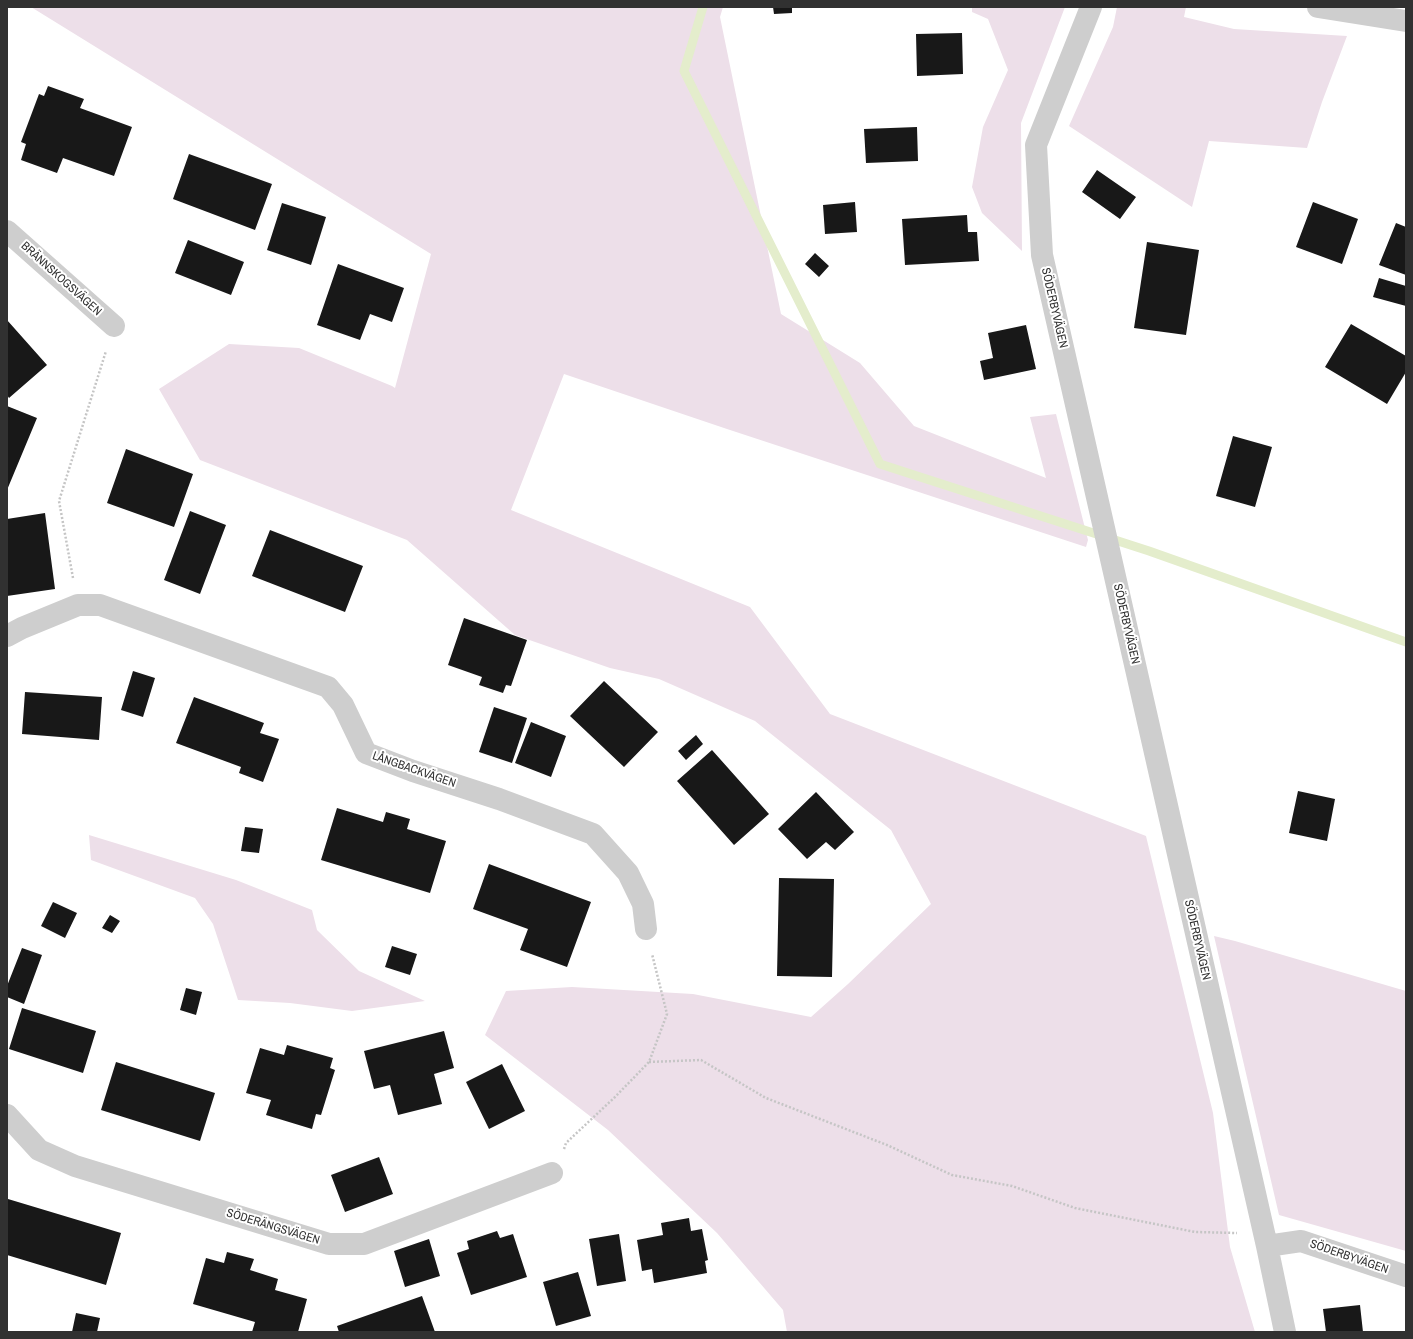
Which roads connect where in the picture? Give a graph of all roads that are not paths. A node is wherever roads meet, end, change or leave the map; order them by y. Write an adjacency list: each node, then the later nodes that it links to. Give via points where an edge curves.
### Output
1 (1091, 7): 10 (street, SÖDERBYVÄGEN, via 1036,145 1042,255)
2 (1318, 7): 3 (street)
3 (1406, 21)
4 (7, 231): 5 (street, BRÄNNSKOGSVÄGEN)
5 (114, 326)
6 (7, 636): 7 (street, LÅNGBACKVÄGEN, via 78,605 100,605 328,687 343,705 366,753 499,798 593,834 628,873 643,904)
7 (646, 929)
8 (7, 1115): 9 (street, SÖDERÄNGSVÄGEN, via 39,1150 75,1166 329,1244 364,1244)
9 (552, 1173)
10 (1266, 1240): 11 (street, SÖDERBYVÄGEN, via 1301,1241); 12 (street, SÖDERBYVÄGEN)
11 (1406, 1276)
12 (1285, 1332)

